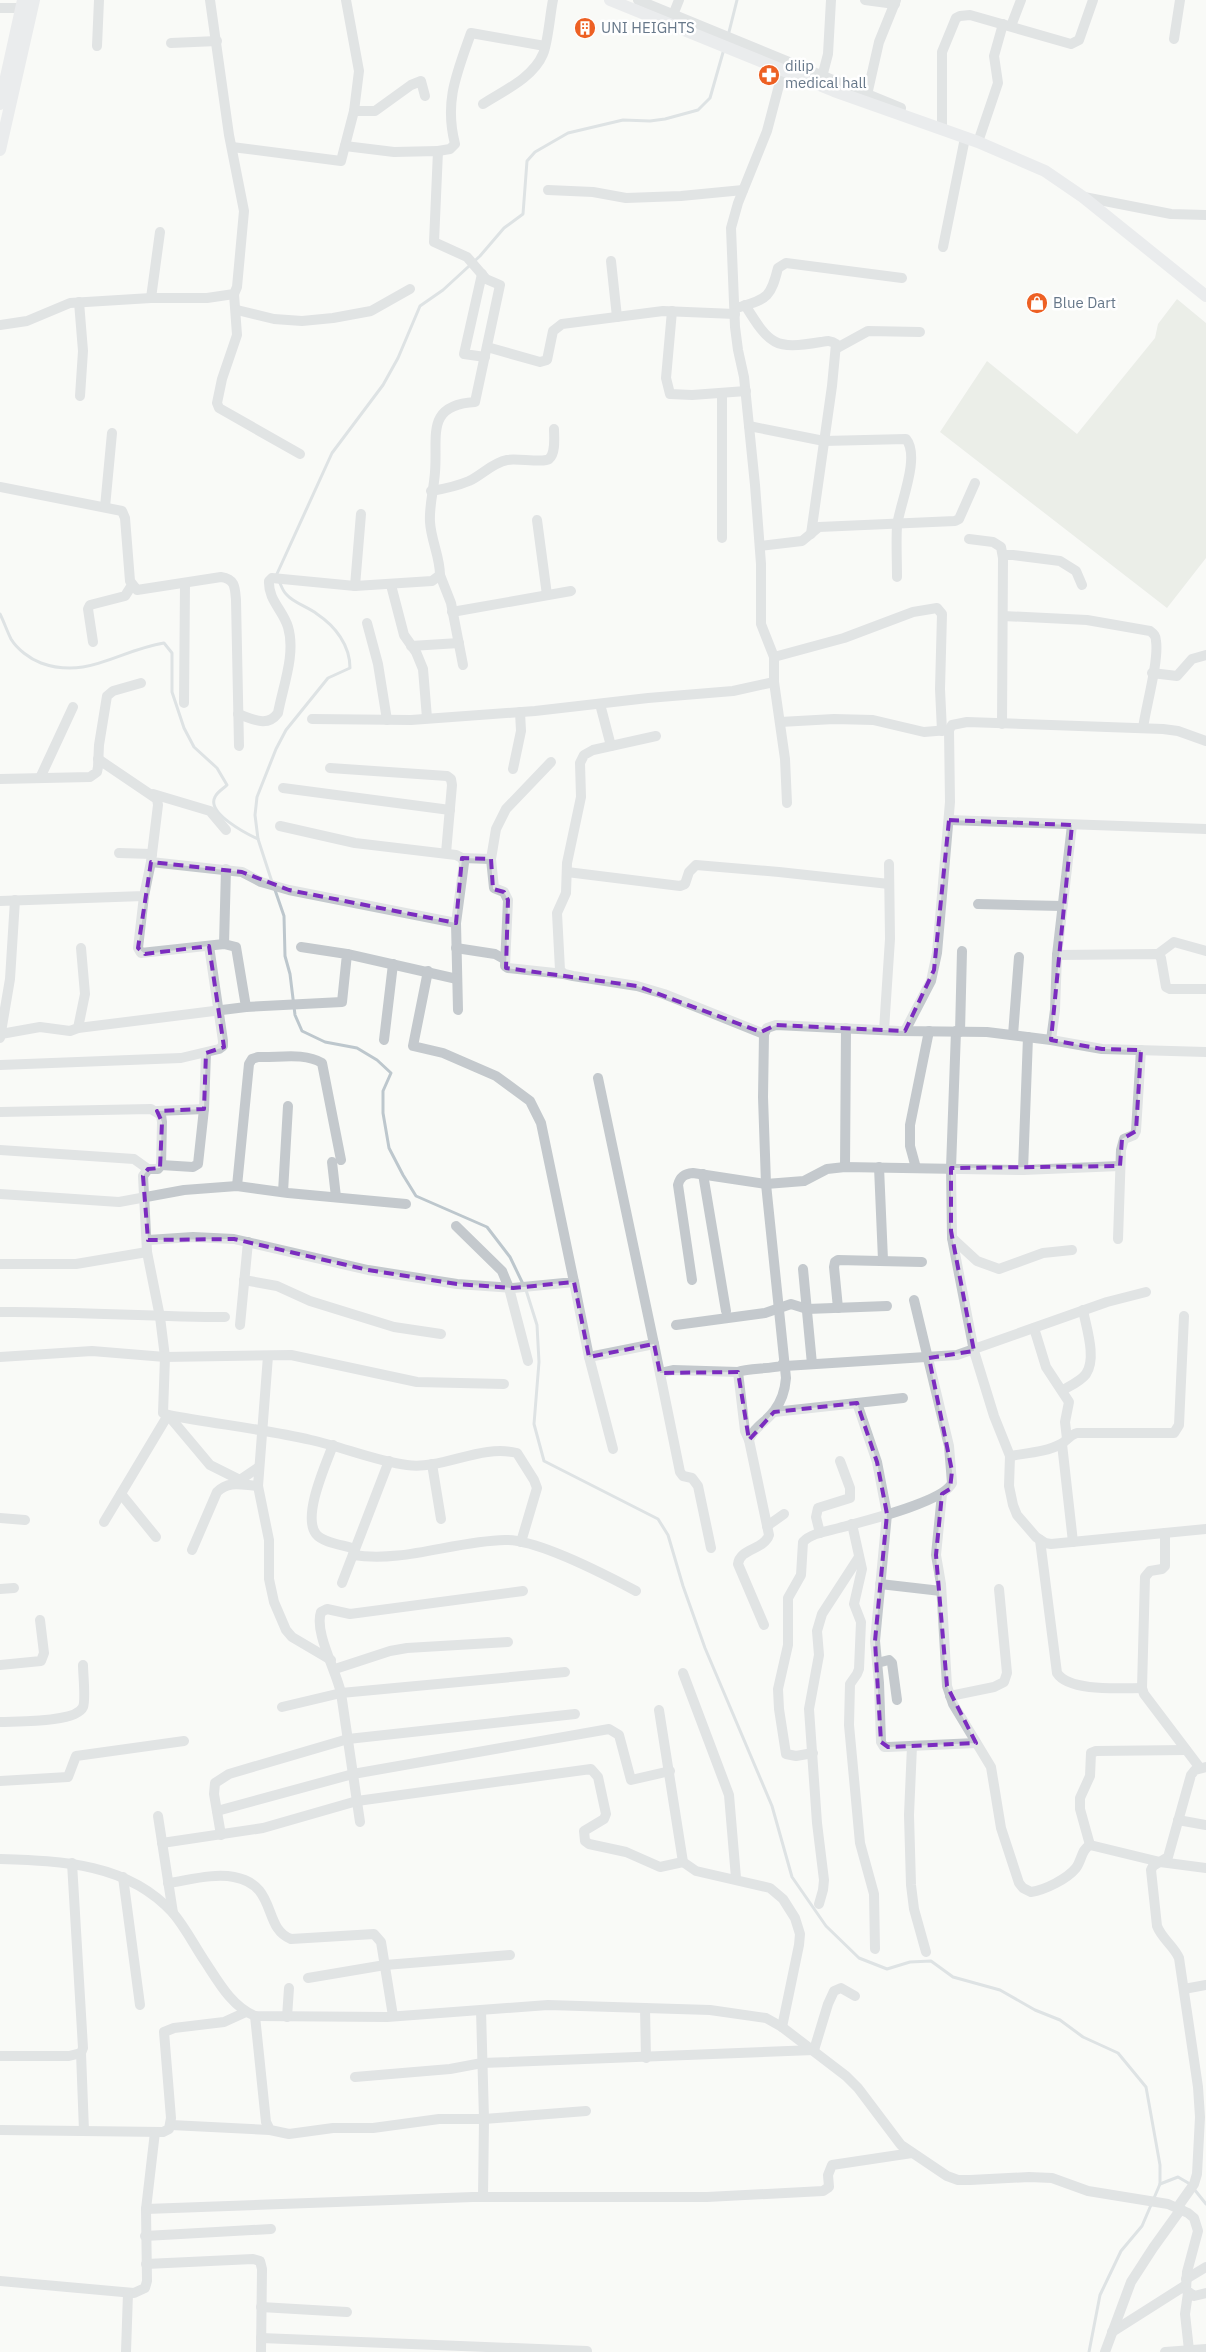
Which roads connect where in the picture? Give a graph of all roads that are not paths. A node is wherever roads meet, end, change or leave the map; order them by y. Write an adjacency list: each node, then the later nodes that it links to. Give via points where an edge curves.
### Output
1 (34, 0): 40 (main road)
2 (99, 0): 25 (street)
3 (210, 0): 22 (street)
4 (346, 0): 33 (street, via 360,71)
5 (552, 0): 26 (street)
6 (602, 0): 24 (street, via 631,14)
7 (610, 0): 24 (main road)
8 (624, 0): 24 (main road)
9 (638, 0): 19 (street)
10 (679, 0): 19 (street)
11 (831, 0): 28 (street, via 828,54)
12 (869, 0): 16 (street)
13 (1021, 0): 20 (street)
14 (1093, 0): 20 (street, via 1075,43)
15 (1180, 0): 21 (street)
16 (896, 2): 30 (street, via 879,42)
17 (23, 4): 18 (street); 31 (main road)
18 (0, 8)
19 (673, 15): 24 (street)
20 (1007, 25): 35 (street, via 966,14 956,18 952,24 942,52); 37 (street, via 994,56 998,83)
21 (1174, 39)
22 (217, 42): 23 (street); 39 (street)
23 (171, 43)
24 (725, 44): 27 (street); 28 (street); 34 (main road)
25 (97, 46)
26 (545, 46): 32 (street, via 539,61 522,79); 41 (street, via 471,33 452,87 449,122 455,144 450,149)
27 (782, 74): 34 (street, via 904,120); 43 (street, via 767,131)
28 (822, 77): 30 (street)
29 (425, 96): 33 (street, via 421,81 374,111)
30 (867, 96): 34 (street, via 908,111)
31 (0, 104)
32 (483, 104)
33 (354, 111): 38 (street)
34 (918, 121): 35 (main road)
35 (942, 129): 36 (main road)
36 (965, 138): 37 (main road); 47 (street)
37 (978, 142): 44 (main road, via 1045,171)
38 (345, 146): 39 (street, via 341,161); 41 (street, via 394,152)
39 (232, 148): 52 (street, via 244,211)
40 (0, 150)
41 (438, 151): 49 (street, via 434,242 472,263)
42 (548, 190): 43 (street, via 593,192 626,198)
43 (743, 190): 59 (street, via 731,228)
44 (1083, 197): 45 (street, via 1171,214); 53 (main road)
45 (1206, 215)
46 (160, 232): 54 (street)
47 (943, 247)
48 (611, 260): 60 (street)
49 (482, 274): 64 (street, via 500,285); 64 (street, via 464,354)
50 (902, 278): 56 (street, via 786,263 778,268 770,294)
51 (410, 289): 57 (street, via 371,310 333,318 274,320)
52 (234, 294): 54 (street, via 208,298); 57 (street)
53 (1206, 296)
54 (151, 298): 55 (street)
55 (79, 302): 61 (street, via 27,321); 67 (street, via 83,351)
56 (745, 305): 59 (street); 63 (street, via 759,328 777,344 799,346 830,341)
57 (236, 310): 72 (street, via 238,335 222,379 217,403 219,408)
58 (672, 311): 59 (street); 60 (street); 66 (street, via 666,378 668,391 674,396)
59 (735, 311): 65 (street)
60 (617, 317): 64 (street, via 562,324 553,331 547,360 540,362)
61 (0, 325)
62 (920, 332): 63 (street, via 868,331)
63 (837, 348): 71 (street)
64 (486, 352): 75 (street, via 475,402 447,408 438,425)
65 (746, 391): 66 (street); 68 (street)
66 (722, 392): 81 (street)
67 (80, 396)
68 (749, 426): 71 (street); 83 (street)
69 (554, 429): 75 (street, via 553,452 546,461 498,462 469,481)
70 (112, 433): 76 (street)
71 (824, 441): 79 (street, via 906,439 910,448 910,475); 80 (street)
72 (300, 454)
73 (975, 484): 79 (street, via 959,519)
74 (0, 487): 76 (street)
75 (431, 491): 85 (street, via 430,524)
76 (105, 507): 88 (street, via 122,511 125,518)
77 (361, 514): 90 (street)
78 (537, 520): 93 (street)
79 (897, 524): 80 (street, via 819,527); 86 (street)
80 (811, 534): 83 (street, via 802,541)
81 (722, 538)
82 (969, 539): 84 (street, via 993,542 1001,547)
83 (760, 546): 101 (street, via 761,624)
84 (1003, 558): 91 (street, via 1014,555 1060,561 1076,571); 95 (street)
85 (440, 575): 89 (street, via 432,581); 94 (street)
86 (897, 577)
87 (185, 583): 88 (street, via 144,590 137,590); 106 (street); 110 (street, via 221,577 228,578 235,587)
88 (132, 585): 97 (street, via 125,596 90,605)
89 (391, 585): 90 (street); 99 (street, via 404,635)
90 (355, 586): 110 (street, via 289,578 268,581 270,594 288,625 291,647 278,713 264,723)
91 (1082, 586)
92 (571, 591): 93 (street)
93 (547, 595): 94 (street)
94 (452, 612): 98 (street)
95 (1003, 616): 103 (street, via 1087,620 1150,631 1156,642); 115 (street)
96 (367, 623): 113 (street)
97 (93, 642)
98 (459, 643): 99 (street); 102 (street)
99 (411, 646): 111 (street, via 423,670)
100 (1206, 655): 103 (street, via 1192,659 1177,676)
101 (774, 657): 104 (street); 117 (street, via 844,638 913,612 937,608 942,614 940,689)
102 (463, 664)
103 (1152, 673): 116 (street)
104 (774, 682): 107 (street, via 733,691); 114 (street)
105 (141, 683): 122 (street, via 113,691 107,696)
106 (184, 703)
107 (600, 704): 109 (street); 121 (street)
108 (73, 707): 126 (street)
109 (520, 712): 111 (street); 125 (street, via 521,731)
110 (238, 714): 120 (street)
111 (428, 718): 113 (street)
112 (312, 720): 113 (street)
113 (387, 720)
114 (780, 722): 117 (street, via 873,720 924,732); 130 (street)
115 (1002, 724): 116 (street); 117 (street, via 957,723)
116 (1143, 728): 119 (street, via 1178,731)
117 (945, 730): 132 (street)
118 (656, 736): 121 (street)
119 (1206, 741)
120 (238, 746)
121 (611, 746): 144 (street, via 584,755 580,763 581,797)
122 (98, 760): 126 (street, via 97,772 90,777); 129 (street)
123 (551, 762): 141 (street, via 506,808 496,828)
124 (330, 768): 131 (street, via 447,776 452,785)
125 (513, 769)
126 (40, 778): 127 (street)
127 (0, 779)
128 (283, 788): 131 (street)
129 (152, 794): 136 (street, via 210,811); 139 (street, via 158,805)
130 (788, 803)
131 (450, 810): 138 (street)
132 (949, 820): 133 (street); 175 (street, via 934,970)
133 (1072, 824): 135 (street); 150 (street)
134 (280, 826): 138 (street, via 355,843)
135 (1206, 829)
136 (226, 830)
137 (119, 853): 139 (street)
138 (446, 853): 140 (street)
139 (152, 858): 143 (street); 146 (street)
140 (462, 858): 141 (street); 151 (street)
141 (491, 859): 163 (street, via 492,884 504,892 508,900)
142 (889, 864): 145 (street)
143 (226, 869): 151 (street, via 250,874 261,882 289,890); 152 (street)
144 (567, 872): 145 (street, via 680,886 685,884 689,872 696,865); 166 (street, via 566,893 557,919 558,961)
145 (889, 884): 174 (street, via 890,939)
146 (144, 896): 147 (street); 153 (street, via 138,948 141,953)
147 (15, 900): 148 (street); 178 (street, via 10,979)
148 (0, 901)
149 (978, 904): 150 (street)
150 (1062, 906): 161 (street)
151 (456, 923): 156 (street)
152 (224, 944): 153 (street); 169 (street, via 238,950)
153 (209, 946): 171 (street)
154 (301, 947): 159 (street)
155 (81, 948): 172 (street, via 85,994)
156 (456, 948): 163 (street, via 495,954); 167 (street)
157 (962, 951): 177 (street)
158 (1206, 951): 160 (street, via 1174,942)
159 (347, 954): 164 (street); 169 (street, via 342,1002)
160 (1158, 954): 161 (street); 168 (street, via 1166,987)
161 (1056, 955): 184 (street)
162 (1019, 957): 180 (street)
163 (504, 959): 166 (street, via 508,968)
164 (394, 964): 165 (street); 183 (street)
165 (428, 971): 167 (street); 224 (street, via 413,1046 443,1053 496,1076 530,1100 541,1123)
166 (564, 974): 179 (street, via 664,994)
167 (457, 979): 170 (street)
168 (1206, 989)
169 (246, 1007): 171 (street)
170 (458, 1010)
171 (218, 1012): 172 (street); 187 (street, via 223,1046)
172 (78, 1028): 178 (street, via 70,1031 40,1027)
173 (846, 1028): 174 (street); 179 (street, via 776,1025 767,1028); 197 (street)
174 (884, 1030): 175 (street)
175 (905, 1031): 176 (street)
176 (929, 1031): 177 (street); 199 (street, via 910,1125 910,1146)
177 (958, 1032): 180 (street); 200 (street)
178 (1, 1034): 182 (street)
179 (764, 1034): 204 (street)
180 (1013, 1035): 181 (street)
181 (1028, 1037): 184 (street); 202 (street)
182 (0, 1038)
183 (384, 1040)
184 (1051, 1040): 185 (street, via 1102,1049)
185 (1141, 1050): 186 (street); 196 (street, via 1136,1131 1124,1139)
186 (1206, 1052)
187 (206, 1054): 188 (street, via 181,1058); 191 (street)
188 (0, 1065)
189 (598, 1078): 242 (street)
190 (288, 1106): 206 (street)
191 (204, 1109): 192 (street); 195 (street, via 198,1164 193,1167)
192 (157, 1111): 193 (street); 195 (street, via 162,1122)
193 (0, 1112)
194 (0, 1150): 201 (street, via 134,1159)
195 (161, 1166): 201 (street)
196 (1120, 1166): 202 (street); 213 (street)
197 (845, 1167): 198 (street); 204 (street, via 827,1169 804,1181)
198 (879, 1167): 199 (street); 218 (street)
199 (916, 1168): 200 (street)
200 (950, 1168): 202 (street); 212 (street)
201 (148, 1170): 209 (street, via 143,1176)
202 (1023, 1170)
203 (703, 1174): 204 (street); 223 (street, via 687,1174 680,1178 678,1185); 233 (street)
204 (766, 1184): 229 (street)
205 (237, 1186): 206 (street); 208 (street, via 249,1064 258,1057 300,1057 322,1063 336,1161); 209 (street, via 184,1190)
206 (283, 1192): 208 (street)
207 (0, 1194): 209 (street, via 119,1202)
208 (336, 1197): 210 (street)
209 (145, 1199): 214 (street)
210 (406, 1204)
211 (456, 1226): 225 (street, via 502,1271)
212 (952, 1238): 216 (street, via 977,1262 999,1269 1044,1253); 243 (street)
213 (1118, 1239)
214 (148, 1240): 215 (street, via 216,1237); 217 (street)
215 (248, 1242): 222 (street); 225 (street, via 368,1270 457,1284)
216 (1072, 1250)
217 (147, 1252): 220 (street, via 76,1264); 236 (street)
218 (883, 1260): 219 (street); 230 (street, via 845,1258 835,1262)
219 (922, 1262)
220 (0, 1264)
221 (803, 1269): 231 (street)
222 (244, 1280): 238 (street); 241 (street, via 278,1286 310,1301 394,1327)
223 (692, 1280)
224 (574, 1282): 225 (street); 247 (street)
225 (511, 1288): 249 (street)
226 (1146, 1292): 232 (street)
227 (914, 1300): 248 (street)
228 (887, 1306): 230 (street)
229 (779, 1308): 231 (street, via 791,1304); 239 (street, via 765,1313); 251 (street)
230 (838, 1308): 231 (street)
231 (807, 1309): 250 (street)
232 (1083, 1310): 240 (street); 255 (street, via 1090,1351 1088,1368 1080,1380)
233 (726, 1311)
234 (0, 1312): 236 (street, via 50,1311)
235 (1184, 1316): 262 (street, via 1179,1425 1174,1433 1077,1433)
236 (160, 1317): 237 (street); 246 (street)
237 (225, 1317)
238 (240, 1325)
239 (676, 1325)
240 (1034, 1328): 243 (street); 255 (street, via 1046,1367)
241 (441, 1334)
242 (654, 1344): 247 (street); 253 (street)
243 (974, 1351): 248 (street); 265 (street)
244 (268, 1356): 246 (street); 254 (street, via 298,1356 418,1382); 260 (street)
245 (0, 1357): 246 (street, via 92,1351)
246 (165, 1357): 259 (street, via 161,1408)
247 (589, 1357): 264 (street)
248 (929, 1357): 250 (street); 272 (street, via 952,1472 950,1489)
249 (528, 1361)
250 (812, 1364): 251 (street)
251 (785, 1366): 252 (street, via 784,1362 781,1366); 258 (street, via 784,1392)
252 (738, 1372): 253 (street, via 672,1370); 261 (street)
253 (660, 1373): 288 (street, via 680,1472 692,1478 698,1486)
254 (504, 1384)
255 (1063, 1390): 262 (street, via 1069,1402)
256 (904, 1398): 257 (street)
257 (857, 1403): 258 (street); 274 (street, via 877,1462)
258 (774, 1412): 261 (street)
259 (168, 1415): 260 (street); 269 (street, via 210,1465 240,1480); 271 (street)
260 (264, 1432): 263 (street); 269 (street)
261 (748, 1440): 280 (street)
262 (1064, 1441): 265 (street, via 1045,1450); 287 (street)
263 (333, 1445): 266 (street); 290 (street, via 314,1502 312,1527 321,1538)
264 (613, 1448)
265 (1010, 1456): 285 (street, via 1009,1486 1013,1505 1017,1515)
266 (389, 1461): 268 (street, via 406,1465); 290 (street)
267 (840, 1461): 283 (street, via 850,1488 850,1498 818,1508 816,1517)
268 (432, 1464): 276 (street); 286 (street, via 474,1455 517,1453 536,1488)
269 (259, 1467): 270 (street)
270 (258, 1486): 289 (street, via 223,1486 217,1492); 304 (street, via 269,1540 268,1579 280,1616 292,1637)
271 (121, 1494): 278 (street); 284 (street)
272 (942, 1494): 274 (street); 299 (street, via 936,1555)
273 (784, 1514): 280 (street)
274 (887, 1514): 279 (street); 293 (street)
275 (0, 1518): 277 (street)
276 (441, 1519)
277 (25, 1520)
278 (104, 1522)
279 (852, 1524): 283 (street); 291 (street)
280 (767, 1526): 301 (street, via 767,1540 742,1555 738,1564)
281 (1206, 1528): 282 (street)
282 (1165, 1532): 287 (street); 309 (street, via 1165,1566 1150,1571 1146,1577)
283 (820, 1533): 322 (street, via 803,1542 801,1576 788,1598 788,1645 778,1689 786,1754)
284 (156, 1537)
285 (1040, 1540): 287 (street, via 1051,1544); 309 (street, via 1061,1679 1096,1687)
286 (521, 1542): 290 (street, via 498,1540 368,1557); 298 (street, via 602,1573)
287 (1073, 1542)
288 (711, 1548)
289 (192, 1550)
290 (354, 1552): 292 (street)
291 (859, 1557): 322 (street, via 849,1569 817,1631 819,1655 810,1709); 346 (street, via 862,1576 854,1604 860,1622 859,1669 850,1684 849,1725 860,1843 874,1894)
292 (342, 1583)
293 (880, 1584): 299 (street); 303 (street, via 875,1641)
294 (14, 1588): 295 (street)
295 (0, 1589)
296 (999, 1589): 311 (street, via 1007,1672 1004,1682)
297 (523, 1591): 304 (street, via 350,1614 327,1609 321,1612 319,1627)
298 (636, 1591)
299 (941, 1591): 311 (street, via 945,1673)
300 (40, 1620): 305 (street, via 44,1653 41,1661)
301 (764, 1624)
302 (508, 1642): 304 (street, via 399,1649)
303 (877, 1663): 312 (street, via 889,1660 892,1663); 320 (street, via 884,1747)
304 (333, 1664): 310 (street)
305 (0, 1665)
306 (82, 1665): 316 (street, via 83,1707 78,1713 59,1718)
307 (565, 1672): 310 (street)
308 (683, 1672): 342 (street, via 729,1795)
309 (1142, 1688): 321 (street)
310 (341, 1693): 313 (street); 317 (street)
311 (950, 1696): 319 (street)
312 (897, 1700)
313 (282, 1707)
314 (658, 1710): 324 (street)
315 (575, 1714): 317 (street)
316 (0, 1722)
317 (348, 1739): 325 (street); 328 (street, via 222,1777 215,1783)
318 (184, 1741): 326 (street, via 76,1756 68,1777)
319 (976, 1743): 320 (street); 335 (street, via 991,1767 1003,1835 1022,1888 1036,1891 1056,1882 1073,1871)
320 (912, 1746): 347 (street, via 909,1815 911,1886)
321 (1186, 1750): 323 (street); 335 (street, via 1091,1753 1090,1776 1080,1798)
322 (813, 1753): 344 (street, via 824,1880)
323 (1203, 1768): 330 (street, via 1191,1775)
324 (670, 1771): 325 (street, via 631,1780 619,1735 609,1729); 337 (street)
325 (353, 1774): 327 (street); 328 (street)
326 (0, 1781)
327 (356, 1801): 331 (street); 333 (street, via 262,1828); 337 (street, via 591,1769 598,1777 606,1814 604,1819 584,1831 585,1841 626,1852 660,1867)
328 (217, 1811): 333 (street)
329 (158, 1816): 334 (street)
330 (1178, 1820): 332 (street); 338 (street, via 1168,1857)
331 (360, 1822)
332 (1206, 1825)
333 (221, 1835): 334 (street)
334 (162, 1843): 343 (street)
335 (1090, 1845): 338 (street)
336 (0, 1859): 339 (street)
337 (683, 1862): 342 (street, via 696,1871)
338 (1160, 1862): 340 (street); 353 (street, via 1152,1870 1156,1919 1161,1934 1180,1958)
339 (72, 1863): 341 (street, via 93,1866); 363 (street)
340 (1206, 1868)
341 (123, 1878): 345 (street, via 148,1892); 355 (street)
342 (736, 1878): 361 (street, via 777,1892 799,1926 799,1946)
343 (168, 1882): 345 (street); 349 (street, via 236,1877 260,1889 282,1936 291,1939 374,1934 381,1942)
344 (819, 1904)
345 (173, 1913): 358 (street, via 224,1991)
346 (875, 1949)
347 (926, 1952)
348 (510, 1955): 349 (street)
349 (385, 1966): 350 (street); 359 (street)
350 (308, 1978)
351 (1206, 1985): 353 (street)
352 (289, 1988): 360 (street)
353 (1184, 1989): 377 (street, via 1200,2117 1194,2184)
354 (855, 1996): 362 (street, via 840,1988 834,1991)
355 (140, 2005)
356 (645, 2008): 357 (street, via 548,2004); 361 (street, via 710,2010 766,2018); 365 (street)
357 (480, 2010): 359 (street); 366 (street)
358 (250, 2014): 360 (street); 370 (street, via 224,2022 164,2032); 372 (street, via 266,2122)
359 (393, 2016): 360 (street)
360 (287, 2017)
361 (782, 2027): 362 (street)
362 (814, 2050): 365 (street); 375 (street, via 858,2088 886,2126)
363 (81, 2053): 364 (street, via 69,2056); 373 (street)
364 (0, 2056)
365 (646, 2058): 366 (street)
366 (482, 2063): 367 (street); 369 (street)
367 (354, 2077)
368 (586, 2111): 369 (street)
369 (484, 2119): 372 (street, via 438,2119 289,2134); 376 (street)
370 (171, 2125): 372 (street); 374 (street, via 163,2132)
371 (0, 2130): 373 (street)
372 (270, 2130)
373 (84, 2131): 374 (street)
374 (155, 2132): 378 (street)
375 (912, 2153): 376 (street, via 832,2165 828,2175 829,2187 823,2191 708,2197); 377 (street, via 958,2180 1043,2177 1088,2191)
376 (483, 2197): 378 (street)
377 (1176, 2207): 384 (street, via 1194,2218 1198,2231); 389 (street, via 1132,2282)
378 (146, 2209): 380 (street)
379 (271, 2229): 380 (street)
380 (145, 2236): 381 (street)
381 (146, 2264): 385 (street, via 145,2288 141,2292); 387 (street, via 257,2260 262,2269)
382 (1206, 2267): 384 (street)
383 (0, 2281): 385 (street)
384 (1187, 2286): 386 (street, via 1194,2296); 389 (street); 392 (street, via 1185,2314)
385 (128, 2293): 394 (street)
386 (1206, 2293)
387 (261, 2307): 388 (street); 390 (street)
388 (346, 2312)
389 (1112, 2332): 396 (street)
390 (261, 2338): 393 (street); 395 (street)
391 (1206, 2349): 392 (street)
392 (1189, 2350): 397 (street)
393 (587, 2351)
394 (126, 2352)
395 (261, 2352)
396 (1105, 2352)
397 (1165, 2352)

